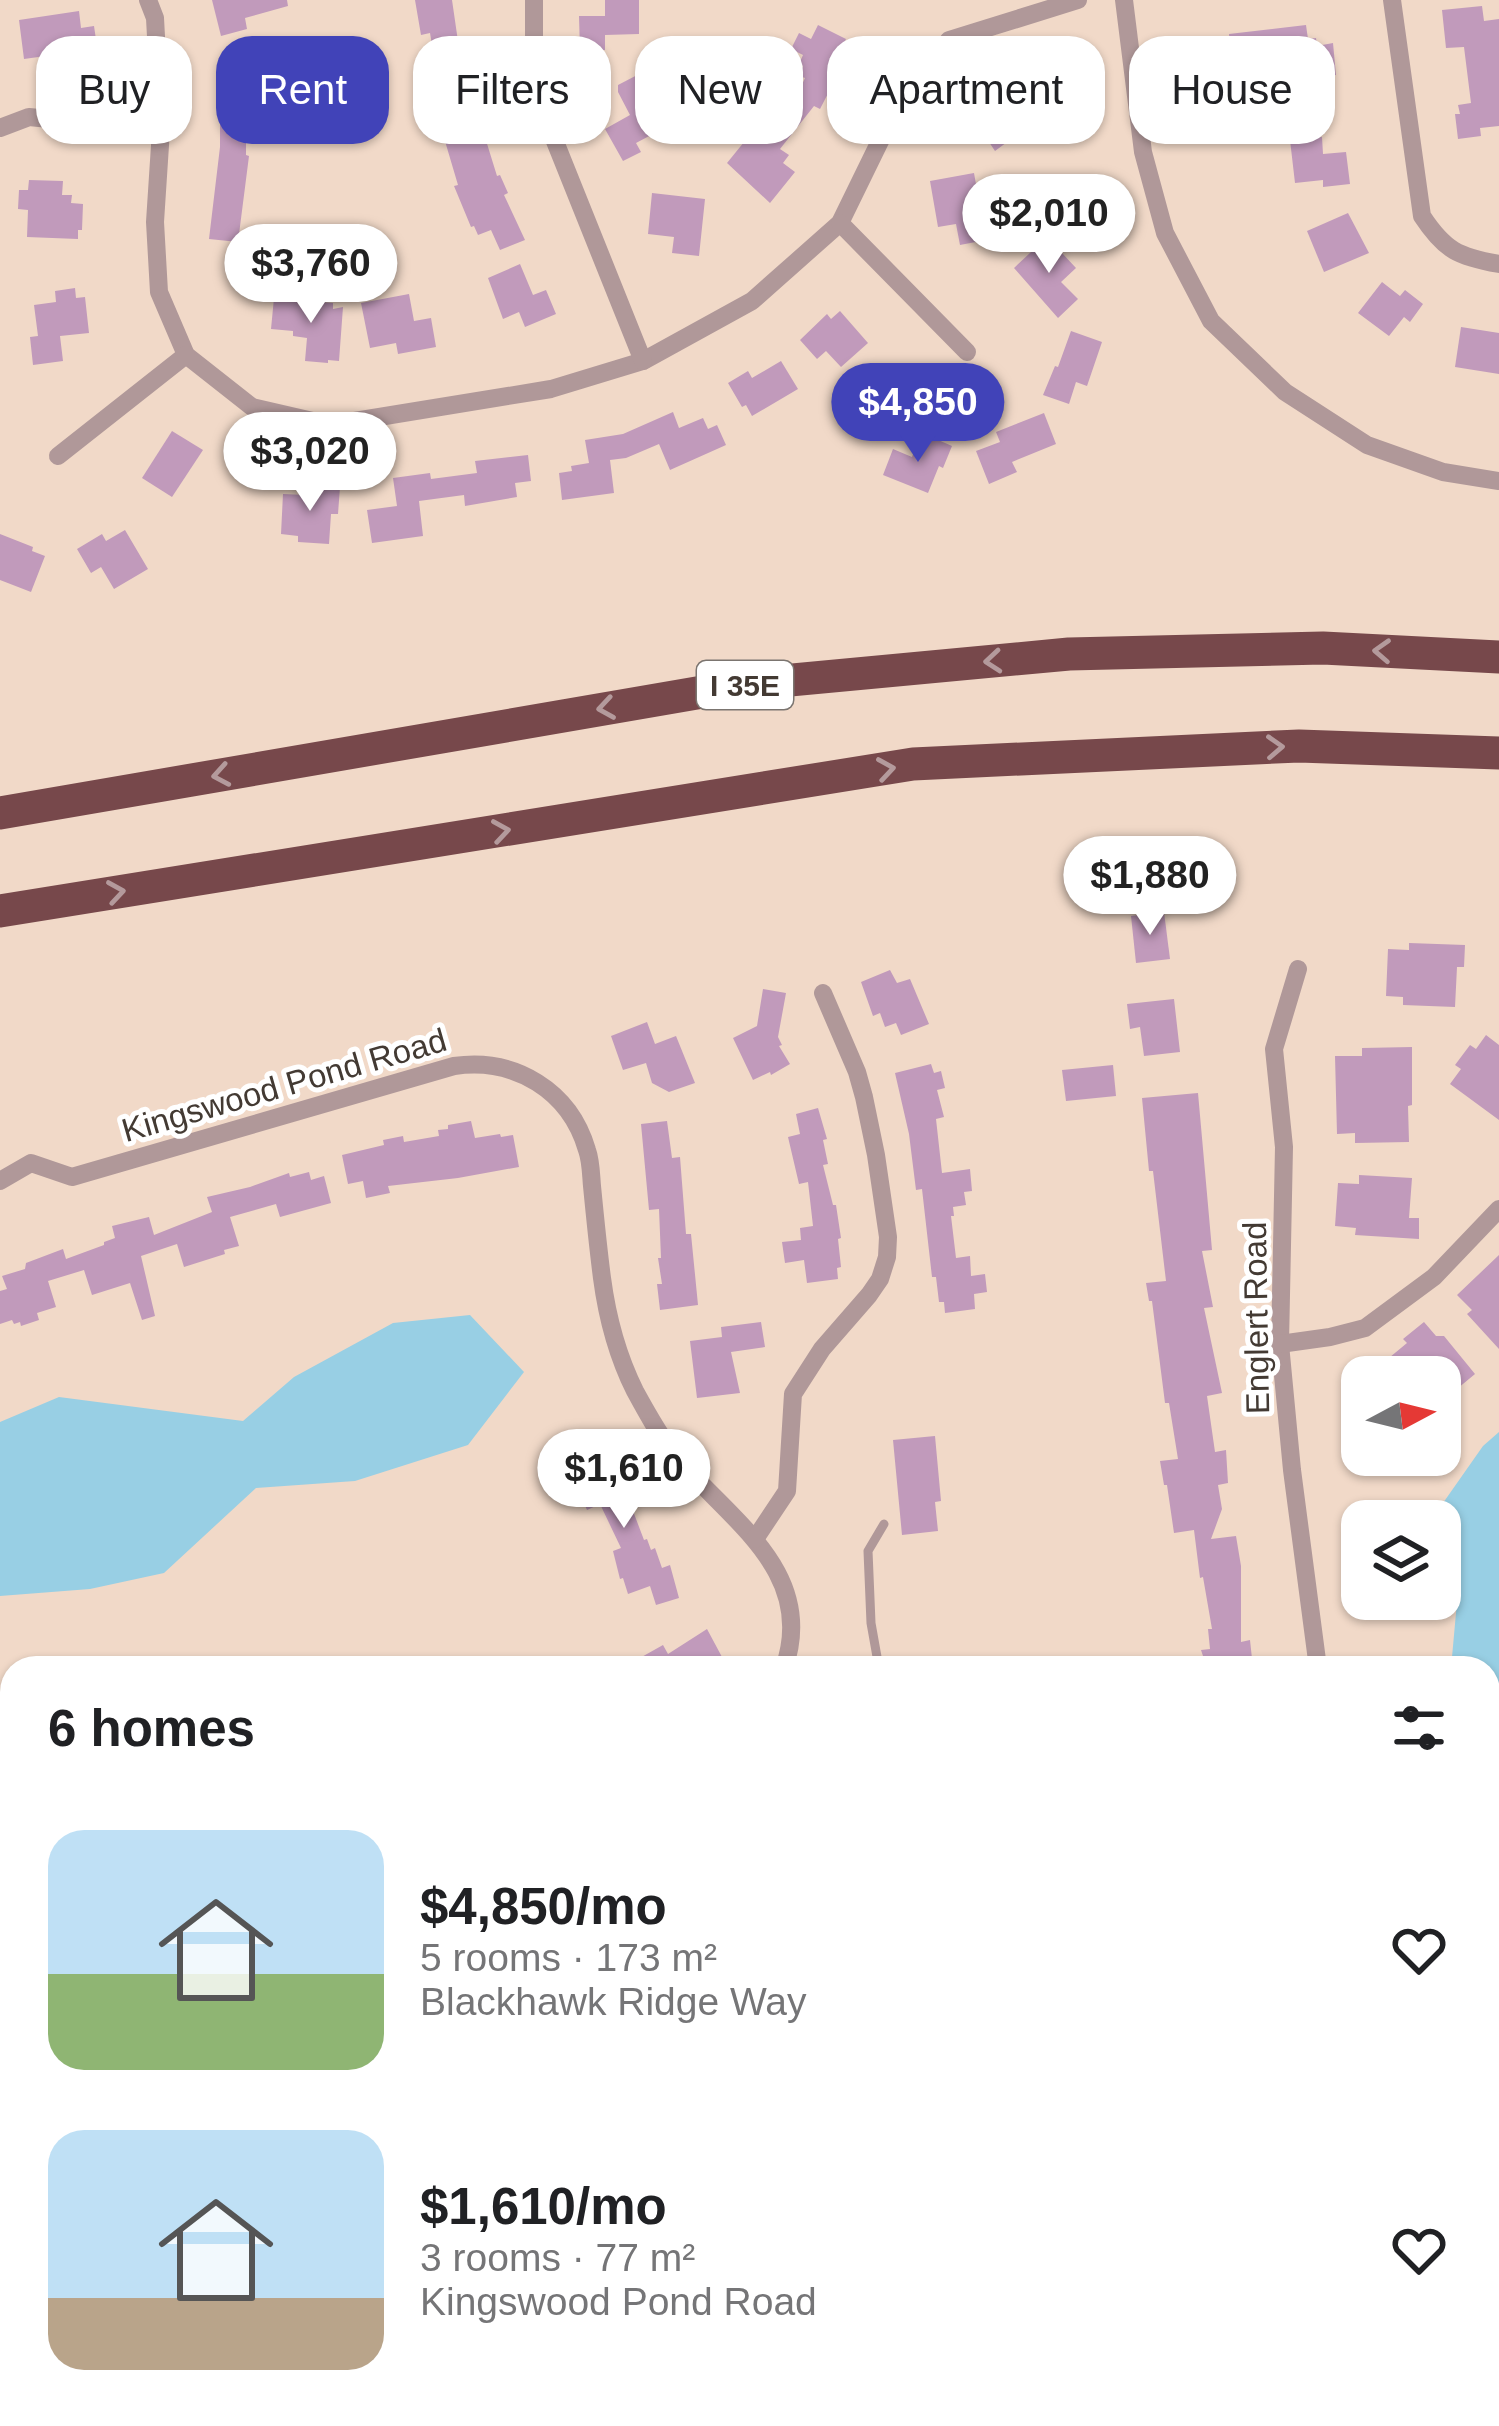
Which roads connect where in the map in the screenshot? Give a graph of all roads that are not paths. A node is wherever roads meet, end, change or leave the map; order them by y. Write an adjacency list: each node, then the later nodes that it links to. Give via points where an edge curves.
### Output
1 (148, 0): 6 (street)
2 (534, 0): 14 (street, via 534,89)
3 (1078, 0): 10 (street, via 949,40 903,94)
4 (1124, 0): 16 (street, via 1143,152 1165,233 1211,321 1285,392 1367,445)
5 (1392, 0): 11 (street, via 1422,216 1438,241 1464,258)
6 (156, 36)
7 (36, 118): 8 (street)
8 (0, 128)
9 (159, 144): 13 (street, via 159,292)
10 (840, 223): 12 (street); 14 (street, via 752,301)
11 (1499, 264)
12 (968, 352)
13 (185, 355): 14 (street, via 252,407 329,425 551,389); 15 (street)
14 (643, 361)
15 (58, 456)
16 (1499, 481)
17 (1499, 657): 19 (highway, I 35E, one-way to 19, via 1323,648 1069,654 749,684)
18 (1499, 753): 20 (highway, one-way to 18, via 913,764 1299,746)
19 (0, 814)
20 (0, 911)
21 (1298, 969): 25 (street, Englert Road, via 1274,1048 1285,1147)
22 (823, 993): 27 (street, via 861,1084 887,1257 880,1279 794,1394 787,1491)
23 (0, 1180): 27 (street, Kingswood Pond Road, via 31,1163 72,1177 454,1066 492,1064 527,1076 580,1128 605,1296 633,1387 676,1456)
24 (1499, 1209): 25 (street, via 1434,1276 1365,1328)
25 (1280, 1344): 30 (street, Englert Road)
26 (884, 1523): 29 (lane, via 868,1551)
27 (754, 1539): 28 (street, Kingswood Pond Road, via 788,1603)
28 (786, 1656)
29 (877, 1656)
30 (1316, 1656)

